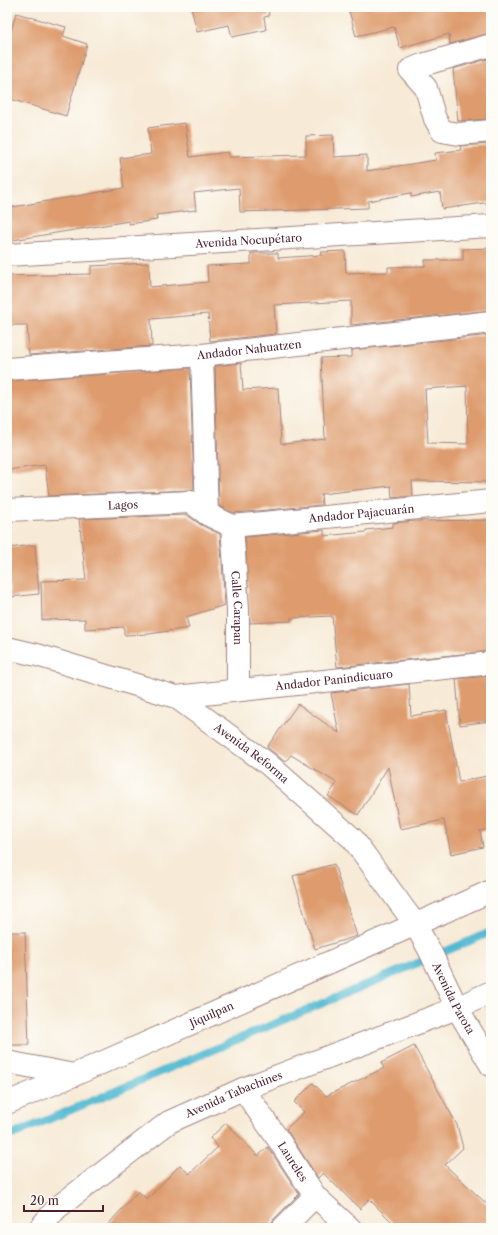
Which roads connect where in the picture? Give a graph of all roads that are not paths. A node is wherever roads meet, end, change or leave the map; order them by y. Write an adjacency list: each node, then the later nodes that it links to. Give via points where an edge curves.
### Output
1 (491, 45): 2 (street, via 410,70 426,88 435,119 442,131 459,134)
2 (491, 131)
3 (491, 226): 4 (street, Avenida Nocupétaro)
4 (7, 255)
5 (491, 322): 6 (street, Andador Nahuatzen)
6 (202, 355): 7 (street, Andador Nahuatzen); 10 (street)
7 (7, 369)
8 (491, 501): 11 (street, Andador Pajacuarán)
9 (7, 510): 10 (street, Lagos, via 191,502)
10 (208, 514): 11 (street, Lagos)
11 (232, 526): 14 (street, Calle Carapan, via 238,609)
12 (7, 648): 15 (street, Avenida Reforma)
13 (491, 663): 14 (street, Andador Panindicuaro)
14 (238, 690): 15 (street, Andador Panindicuaro)
15 (176, 697): 17 (street, Avenida Reforma, via 268,764 353,839)
16 (491, 891): 17 (street, Jiquilpan)
17 (416, 924): 18 (street, Avenida Reforma); 23 (street, Jiquilpan)
18 (430, 951): 20 (street, Avenida Parota)
19 (491, 992): 20 (street, Avenida Tabachines)
20 (455, 1004): 22 (street, Avenida Parota); 24 (street, Avenida Tabachines)
21 (7, 1062): 23 (street)
22 (491, 1065)
23 (74, 1075): 25 (street, Jiquilpan)
24 (243, 1089): 26 (street, Laureles); 27 (street, Avenida Tabachines, via 169,1122 57,1208)
25 (7, 1102)
26 (314, 1196): 28 (street); 29 (street, Laureles)
27 (40, 1228)
28 (283, 1228)
29 (350, 1228)

